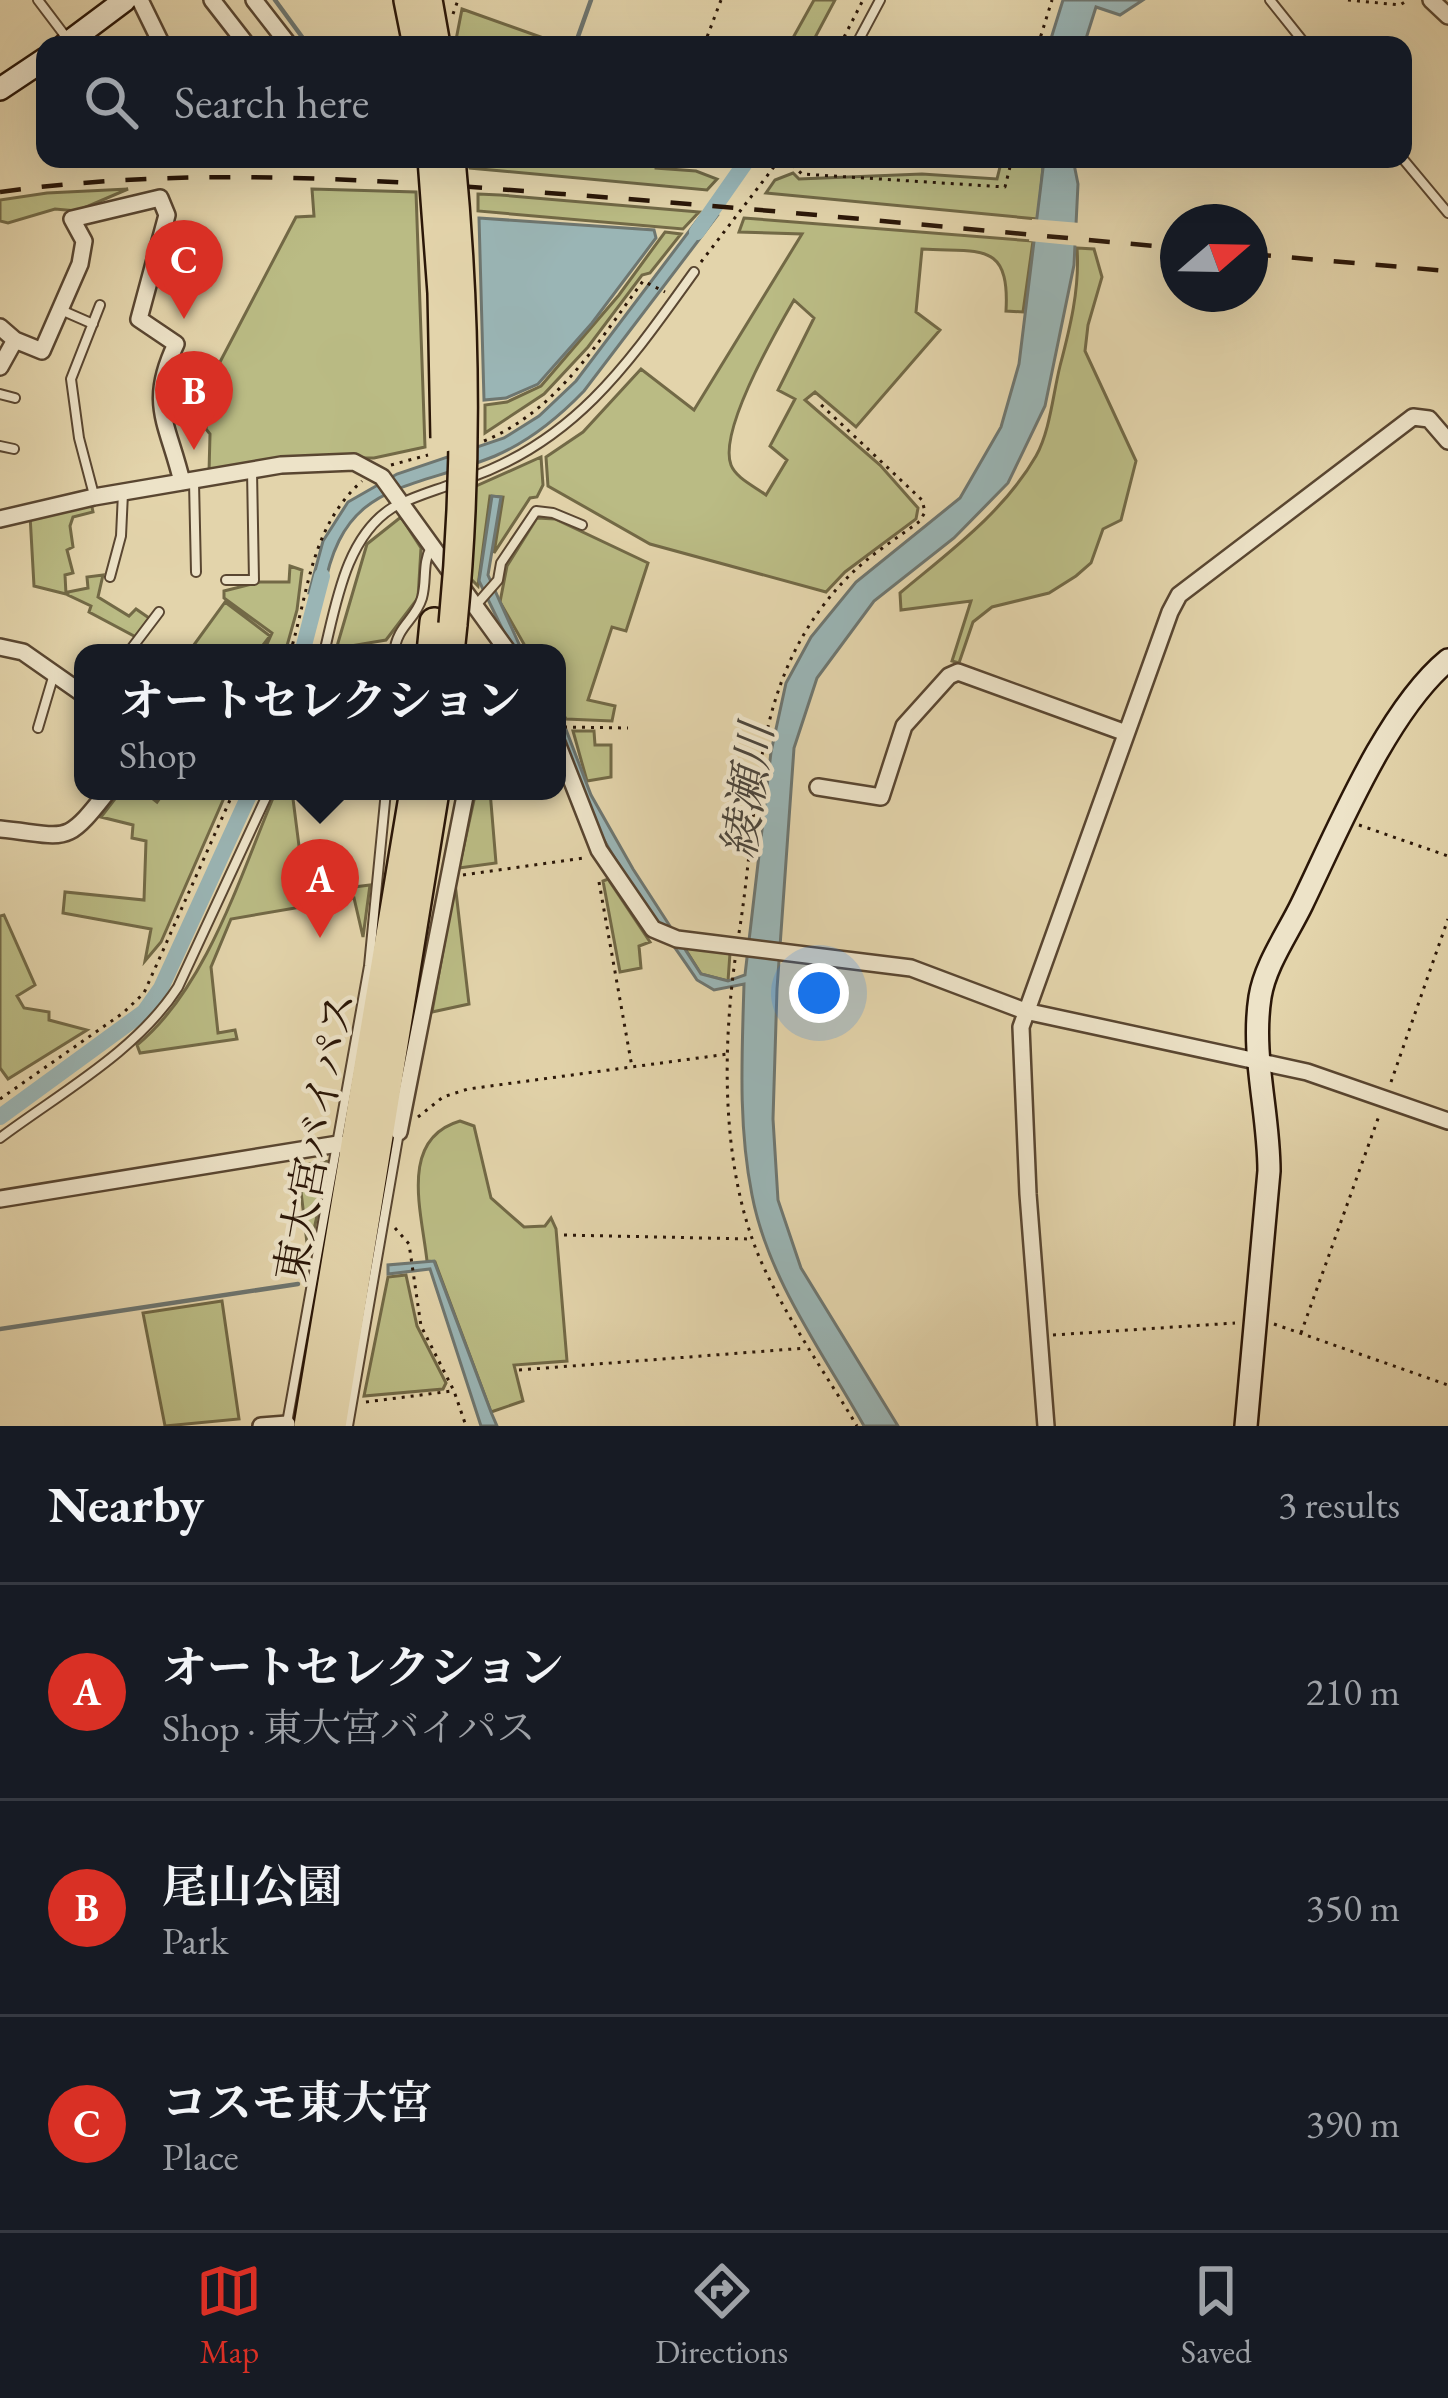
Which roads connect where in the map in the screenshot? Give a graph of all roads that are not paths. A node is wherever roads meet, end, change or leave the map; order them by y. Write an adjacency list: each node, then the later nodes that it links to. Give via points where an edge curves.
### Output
1 (38, 0): 13 (lane)
2 (125, 0): 14 (street)
3 (140, 0): 15 (street)
4 (212, 0): 16 (street)
5 (254, 0): 17 (street)
6 (404, 0): 18 (lane); 19 (highway)
7 (428, 0): 20 (highway)
8 (439, 0): 21 (lane)
9 (880, 0): 22 (lane)
10 (1270, 0): 23 (lane)
11 (1431, 0): 12 (street)
12 (1448, 16)
13 (63, 36)
14 (77, 36)
15 (158, 36)
16 (240, 36)
17 (282, 36)
18 (407, 36)
19 (414, 36)
20 (440, 36)
21 (441, 36)
22 (861, 36)
23 (1299, 36)
24 (36, 65): 25 (street)
25 (0, 89)
26 (434, 168): 55 (highway, bridge, via 445,418)
27 (452, 168): 55 (highway, bridge, via 464,372 460,541)
28 (1410, 168): 29 (lane)
29 (1448, 212)
30 (694, 272): 46 (lane, via 610,384 545,443 505,466)
31 (100, 305): 33 (lane)
32 (61, 310): 33 (lane); 35 (street, via 42,351); 43 (street, via 84,242 72,219 160,198 167,215 139,320 176,344 160,408)
33 (92, 324): 45 (lane, via 71,379)
34 (0, 328): 35 (street)
35 (15, 340): 36 (street)
36 (0, 368)
37 (0, 394): 38 (lane)
38 (15, 398)
39 (1448, 441): 69 (street, via 1429,419 1413,417 1179,595)
40 (0, 446): 41 (lane)
41 (14, 448)
42 (252, 470): 43 (street); 46 (street, via 354,463 384,472); 52 (lane, via 254,580)
43 (188, 481): 44 (street); 50 (lane)
44 (123, 492): 45 (street); 51 (lane)
45 (94, 496): 47 (street)
46 (398, 501): 49 (street); 58 (lane, via 358,543)
47 (0, 519)
48 (581, 525): 53 (lane, via 536,511)
49 (431, 548): 53 (street); 59 (lane, via 422,598)
50 (196, 572)
51 (110, 578)
52 (226, 580)
53 (478, 601): 56 (street)
54 (159, 612): 57 (lane)
55 (443, 623): 60 (highway); 61 (highway)
56 (499, 635): 62 (street); 63 (street)
57 (135, 644)
58 (327, 644)
59 (396, 644)
60 (435, 644)
61 (448, 644)
62 (496, 644)
63 (504, 644)
64 (0, 647): 66 (street)
65 (1448, 660): 80 (street, via 1403,709 1260,993)
66 (54, 674): 67 (street); 68 (lane)
67 (74, 688)
68 (38, 728)
69 (1126, 734): 71 (street, via 958,672 904,725 880,797); 79 (street)
70 (566, 765): 79 (street, via 605,858 662,934 911,968)
71 (818, 787)
72 (102, 800): 78 (street, via 64,836)
73 (264, 800): 82 (lane, via 163,1011)
74 (385, 800): 83 (lane, via 369,966)
75 (412, 800): 83 (highway, 東大宮バイパス)
76 (433, 800): 83 (highway, 東大宮バイパス)
77 (464, 800): 83 (street, via 449,877)
78 (0, 829)
79 (1025, 1011): 80 (street); 89 (street, via 1028,1194)
80 (1256, 1061): 81 (street); 90 (street, via 1269,1171)
81 (1448, 1121)
82 (0, 1138)
83 (368, 1139): 84 (street); 85 (highway, 東大宮バイパス); 87 (highway, 東大宮バイパス); 88 (lane, via 385,1217)
84 (0, 1199)
85 (294, 1425): 86 (street)
86 (261, 1426)
87 (332, 1426)
88 (349, 1426)
89 (1046, 1426)
90 (1246, 1426)

